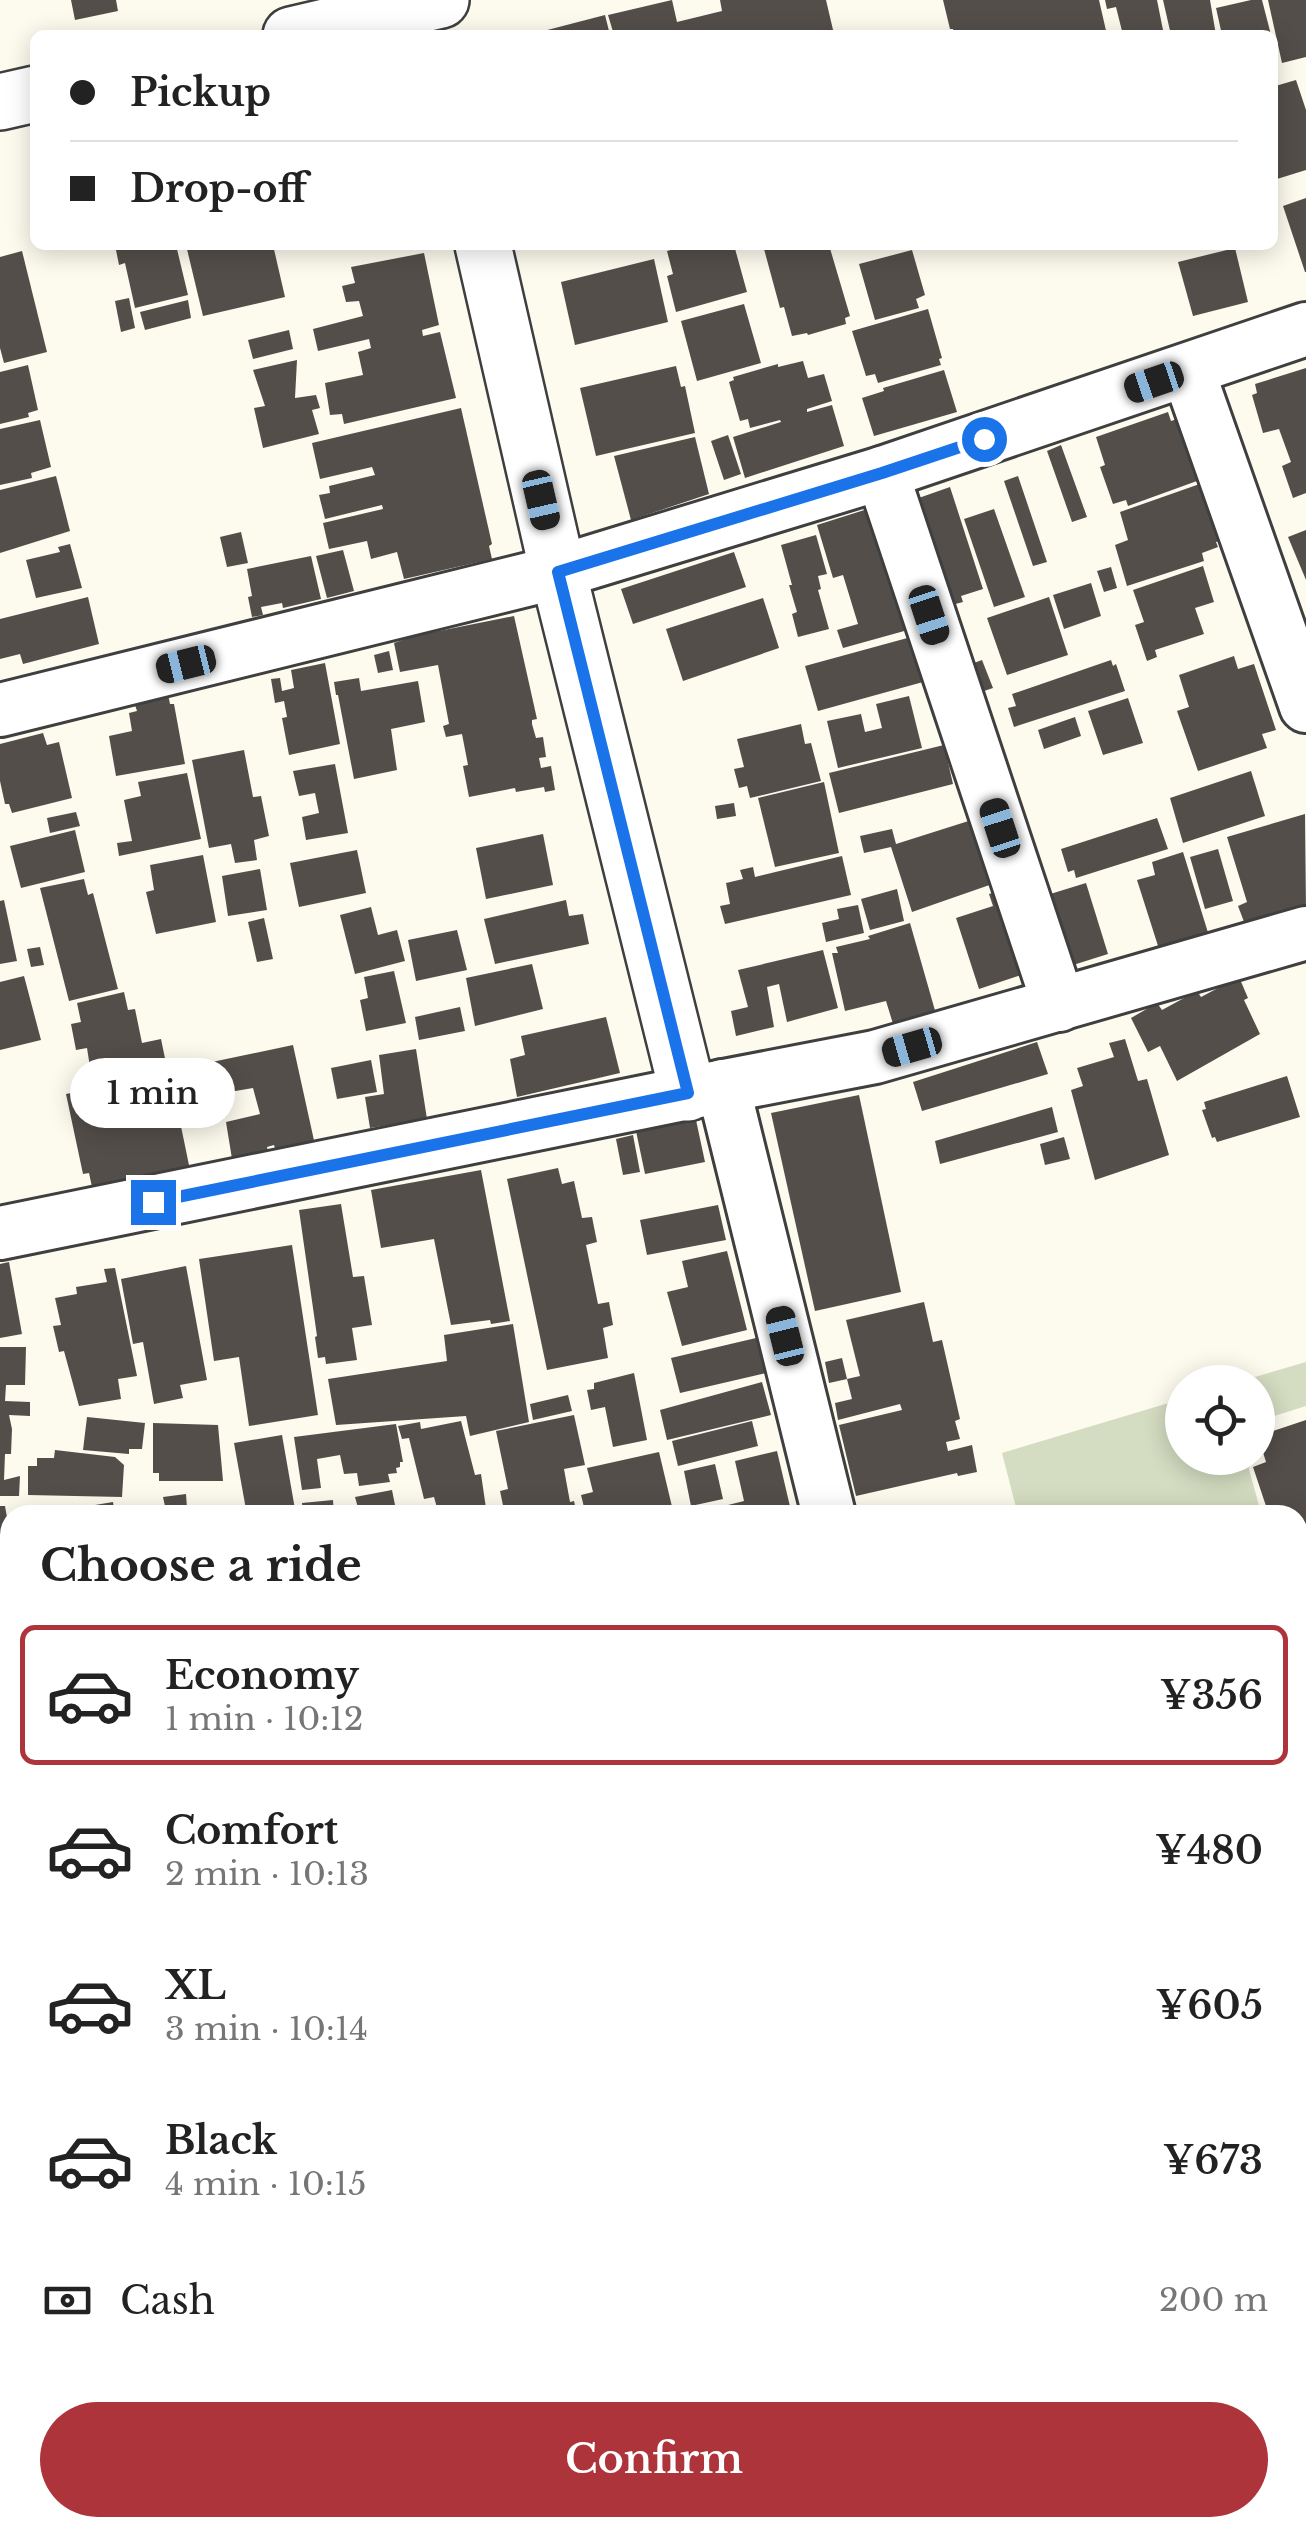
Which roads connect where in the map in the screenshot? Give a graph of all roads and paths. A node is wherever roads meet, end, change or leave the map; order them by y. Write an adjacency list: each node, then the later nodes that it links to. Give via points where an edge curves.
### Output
1 (433, 10): 2 (street)
2 (319, 30)
3 (30, 95): 4 (street)
4 (0, 102)
5 (484, 250): 9 (street)
6 (1306, 330): 7 (street)
7 (1188, 371): 8 (street); 10 (street)
8 (882, 473): 9 (street); 13 (street)
9 (558, 572): 11 (street); 14 (street)
10 (1306, 706)
11 (0, 710)
12 (1306, 933): 13 (street)
13 (1059, 1005): 14 (street, via 875,1057)
14 (705, 1090): 15 (street); 16 (street)
15 (0, 1233)
16 (826, 1505)

